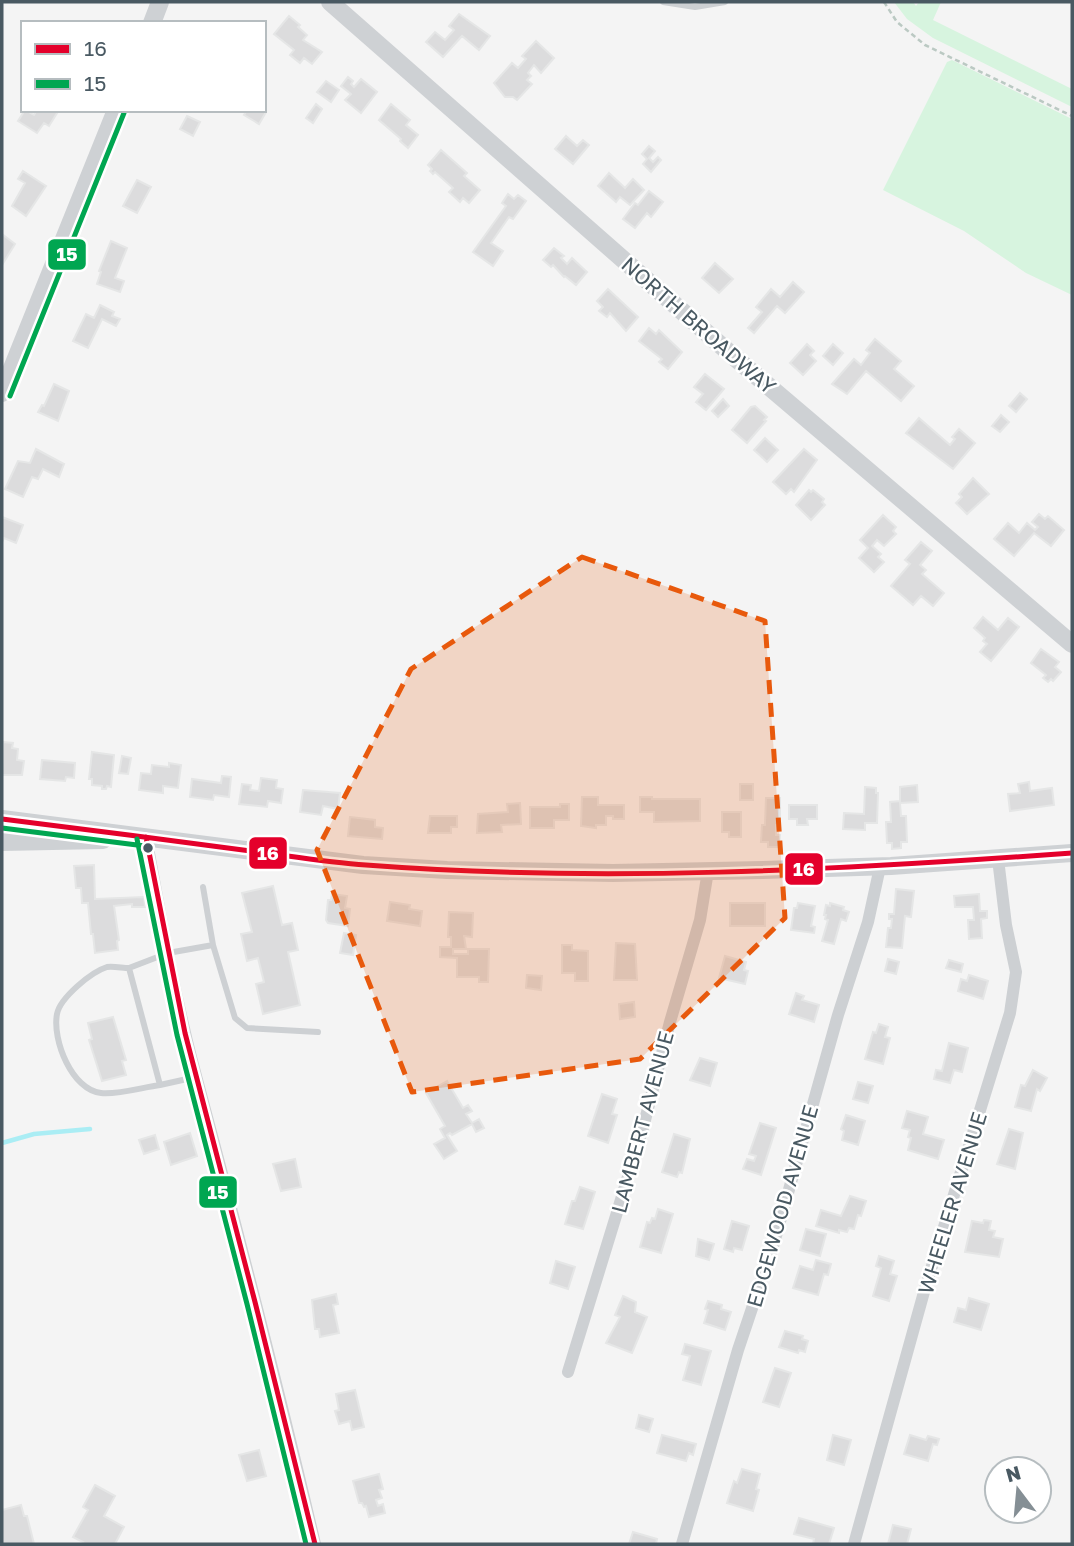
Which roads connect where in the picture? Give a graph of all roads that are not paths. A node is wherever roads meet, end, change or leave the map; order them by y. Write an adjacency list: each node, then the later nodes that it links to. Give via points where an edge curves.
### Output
1 (160, 2): 5 (main road)
2 (330, 2): 8 (main road, NORTH BROADWAY, via 733,356)
3 (663, 2): 4 (lane, via 695,7)
4 (725, 2)
5 (153, 21)
6 (115, 112): 7 (main road)
7 (2, 393)
8 (1072, 643)
9 (2, 819): 10 (main road)
10 (146, 838): 11 (main road); 15 (main road, via 435,870); 18 (street)
11 (2, 842)
12 (1072, 853): 13 (main road)
13 (998, 859): 14 (main road); 26 (street, WHEELER AVENUE, via 1016,972 1010,1013 924,1292)
14 (880, 867): 15 (main road); 25 (street, EDGEWOOD AVENUE, via 868,922)
15 (708, 871): 23 (street, LAMBERT AVENUE, via 700,920 643,1128)
16 (203, 887): 17 (lane)
17 (213, 945): 18 (lane); 20 (lane, via 235,1018 247,1028)
18 (168, 953): 19 (lane); 21 (street)
19 (129, 968): 22 (lane); 22 (lane, via 107,967 74,987 57,1012 58,1040 65,1063 82,1084 100,1094)
20 (318, 1032)
21 (197, 1076): 22 (lane); 24 (street)
22 (160, 1084)
23 (568, 1372)
24 (315, 1544)
25 (682, 1544)
26 (854, 1544)

